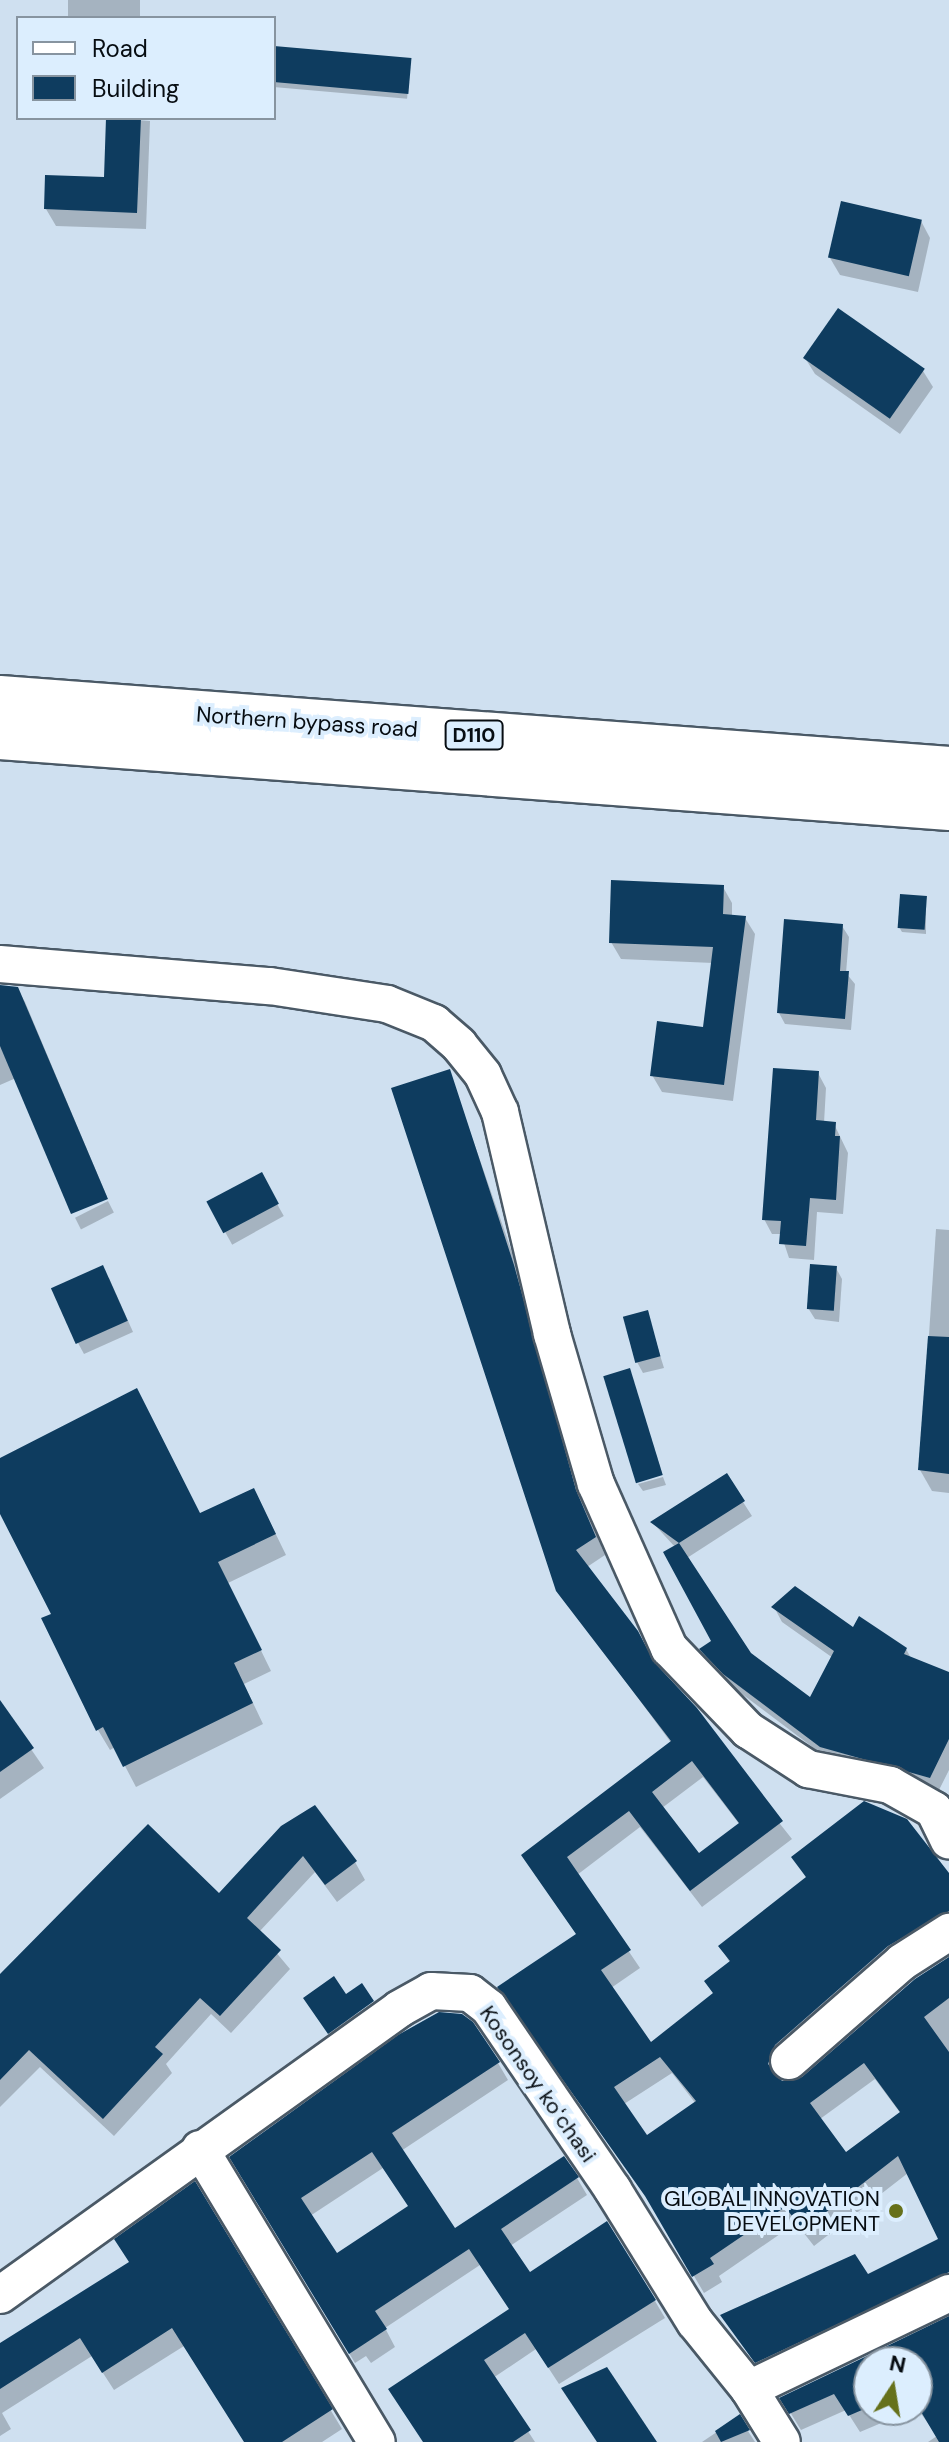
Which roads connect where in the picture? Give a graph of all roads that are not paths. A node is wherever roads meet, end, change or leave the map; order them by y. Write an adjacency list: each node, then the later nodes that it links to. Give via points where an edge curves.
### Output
1 (0, 698): 3 (main road, Northern bypass road / D110)
2 (0, 737): 3 (main road, Northern bypass road / D110)
3 (301, 741): 4 (main road, Northern bypass road / D110); 5 (main road, Northern bypass road / D110)
4 (949, 769)
5 (949, 808)
6 (0, 964): 7 (street, via 255,984 387,1004 434,1023 459,1045 483,1075 500,1112 552,1334 596,1484 669,1648 748,1730 808,1769 890,1785 934,1810)
7 (949, 1841)
8 (949, 1932): 9 (street, via 902,1962)
9 (789, 2061)
10 (200, 2149): 12 (street, Kosonsoy koʻchasi); 13 (street, Kosonsoy koʻchasi, via 399,2009 431,1991 470,1993 489,2008 695,2322); 14 (street)
11 (949, 2293): 13 (street)
12 (0, 2295)
13 (749, 2389): 15 (street, Kosonsoy koʻchasi)
14 (377, 2442)
15 (782, 2442)

